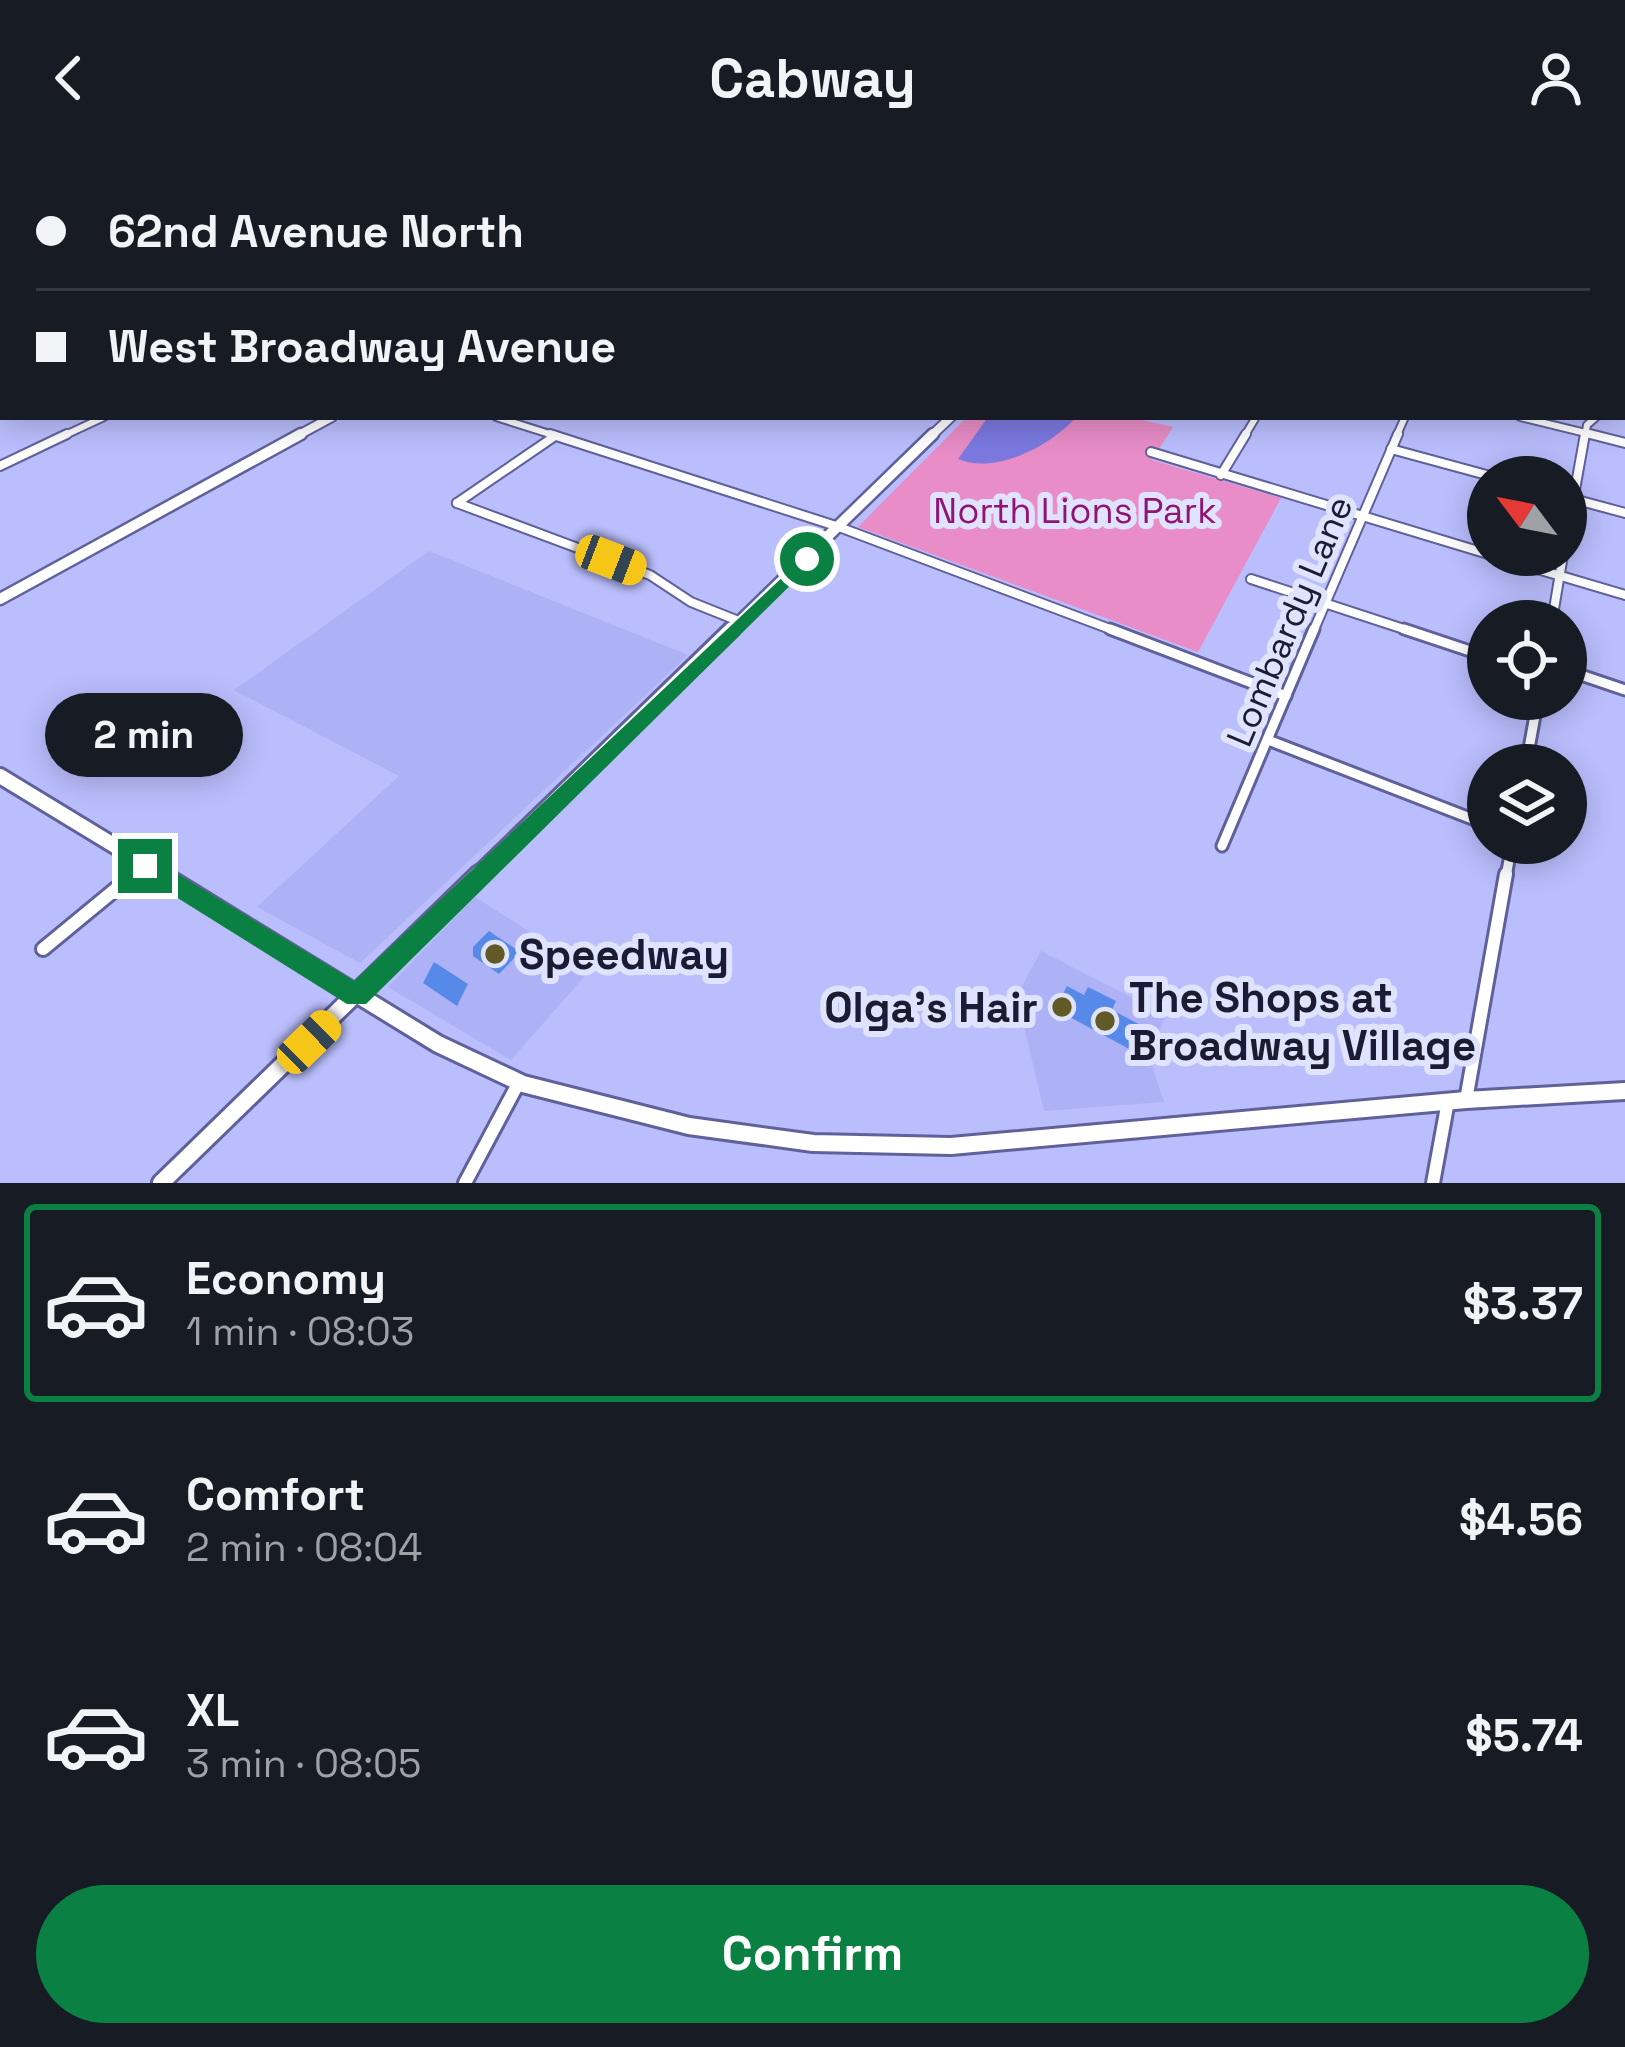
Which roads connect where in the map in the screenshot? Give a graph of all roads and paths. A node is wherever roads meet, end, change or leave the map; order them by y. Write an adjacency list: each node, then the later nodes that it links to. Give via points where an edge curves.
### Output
1 (98, 420): 17 (street)
2 (327, 420): 12 (street)
3 (339, 420): 12 (street)
4 (505, 420): 11 (street)
5 (947, 420): 23 (street)
6 (1254, 420): 19 (street)
7 (1404, 420): 14 (street, Lombardy Lane)
8 (1532, 420): 10 (street)
9 (1594, 420): 10 (street)
10 (1585, 433): 13 (street); 16 (street)
11 (555, 436): 23 (street); 31 (street, via 457,503 650,575)
12 (301, 437): 28 (street)
13 (1625, 443)
14 (1391, 449): 18 (street); 22 (street, Lombardy Lane)
15 (1151, 452): 19 (street)
16 (1580, 456)
17 (0, 466)
18 (1467, 470)
19 (1221, 475): 22 (street)
20 (1587, 503): 21 (street)
21 (1625, 513)
22 (1362, 517): 24 (street); 30 (street, Lombardy Lane)
23 (839, 527): 31 (street); 35 (street)
24 (1467, 548)
25 (1560, 576): 27 (street); 29 (street)
26 (1252, 579): 30 (street)
27 (1625, 596)
28 (0, 599)
29 (1556, 600)
30 (1325, 603): 32 (street); 35 (street, Lombardy Lane)
31 (741, 622): 43 (street)
32 (1467, 650)
33 (1587, 677): 34 (street)
34 (1625, 690)
35 (1286, 696): 36 (street, Lombardy Lane)
36 (1268, 740): 38 (street); 39 (street, Lombardy Lane)
37 (0, 776): 41 (street)
38 (1467, 817)
39 (1222, 846)
40 (1508, 864): 46 (street)
41 (145, 866): 42 (street); 43 (street)
42 (43, 949)
43 (356, 996): 44 (street); 47 (street)
44 (519, 1082): 46 (street, via 688,1126 908,1147); 48 (street)
45 (1625, 1091): 46 (street)
46 (1457, 1100): 49 (street)
47 (161, 1183)
48 (465, 1183)
49 (1432, 1183)

